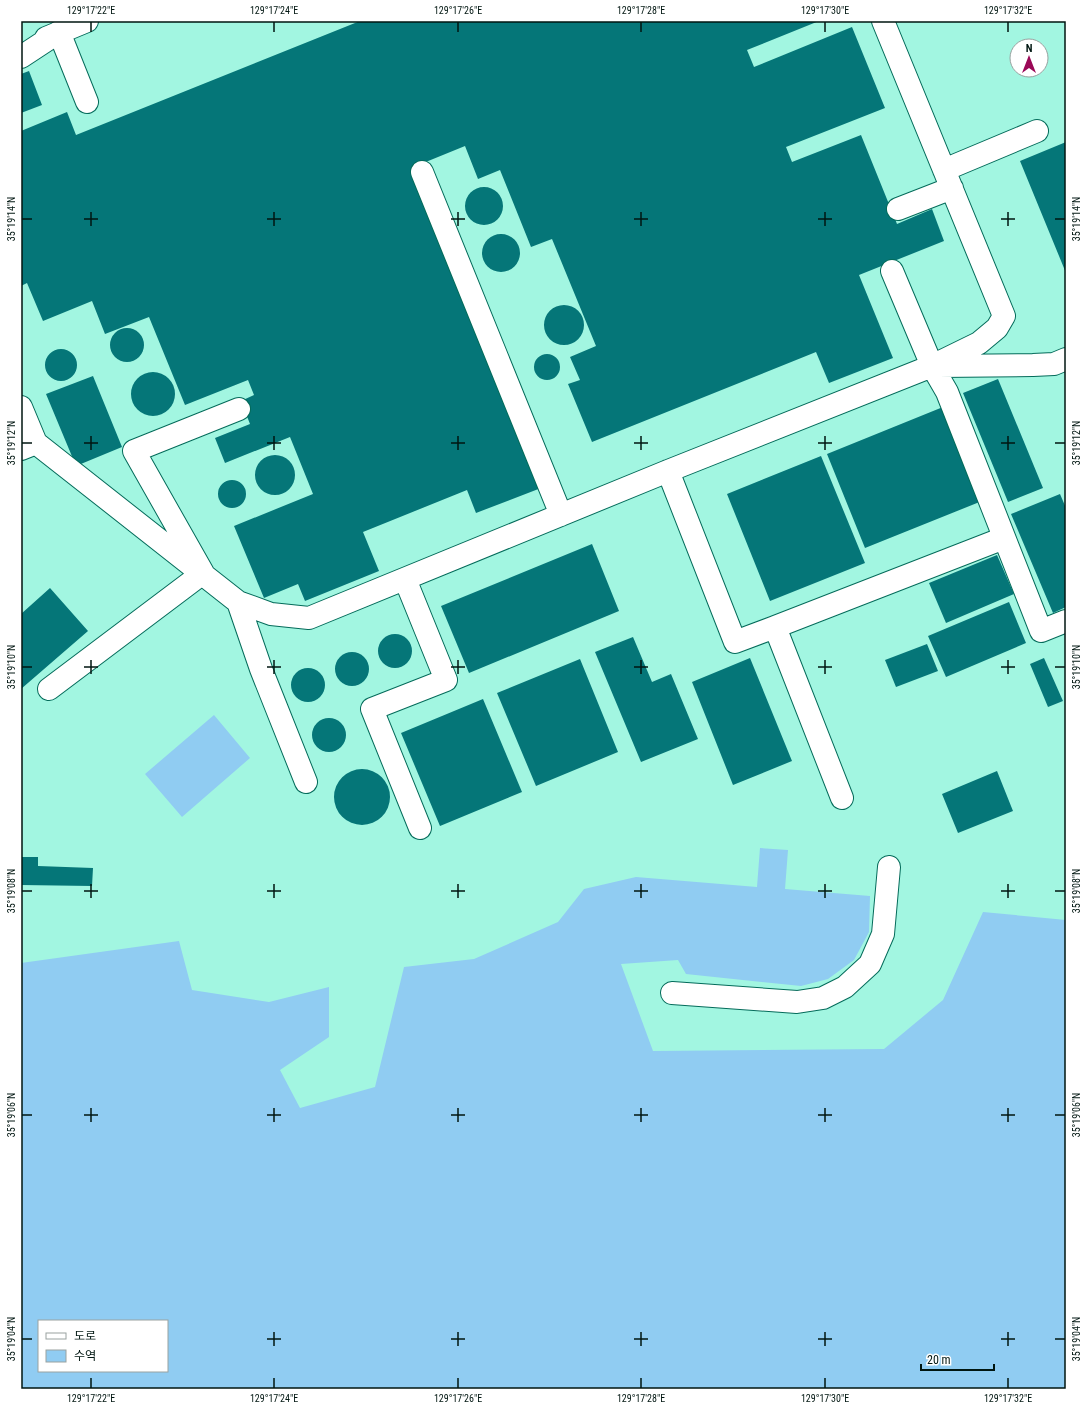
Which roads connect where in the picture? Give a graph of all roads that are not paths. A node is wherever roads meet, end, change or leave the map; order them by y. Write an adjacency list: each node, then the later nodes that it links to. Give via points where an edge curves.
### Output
1 (87, 21): 3 (lane)
2 (883, 21): 9 (lane)
3 (59, 32): 4 (lane); 5 (lane); 6 (lane)
4 (21, 48)
5 (21, 57)
6 (87, 102)
7 (1037, 131): 9 (lane)
8 (422, 172): 18 (lane)
9 (948, 179): 10 (lane); 13 (lane, via 1004,316 997,328 979,343)
10 (898, 209)
11 (892, 271): 13 (lane)
12 (1066, 359): 13 (lane, via 1054,364)
13 (932, 366): 17 (lane); 19 (lane, via 947,392)
14 (21, 407): 16 (lane)
15 (238, 409): 20 (lane, via 134,451)
16 (28, 446): 20 (lane)
17 (668, 471): 18 (lane); 24 (lane, via 735,642)
18 (561, 515): 21 (lane)
19 (1004, 538): 23 (lane, via 1041,631); 24 (lane)
20 (202, 573): 22 (lane); 25 (lane)
21 (405, 579): 22 (lane, via 309,618 271,614); 28 (lane, via 446,680 372,709)
22 (238, 602): 26 (lane, via 261,669)
23 (1066, 621)
24 (775, 627): 27 (lane)
25 (49, 689)
26 (306, 782)
27 (842, 798)
28 (420, 828)
29 (889, 867): 30 (lane, via 884,934 870,964 845,987 823,998 797,1002)
30 (672, 994)

